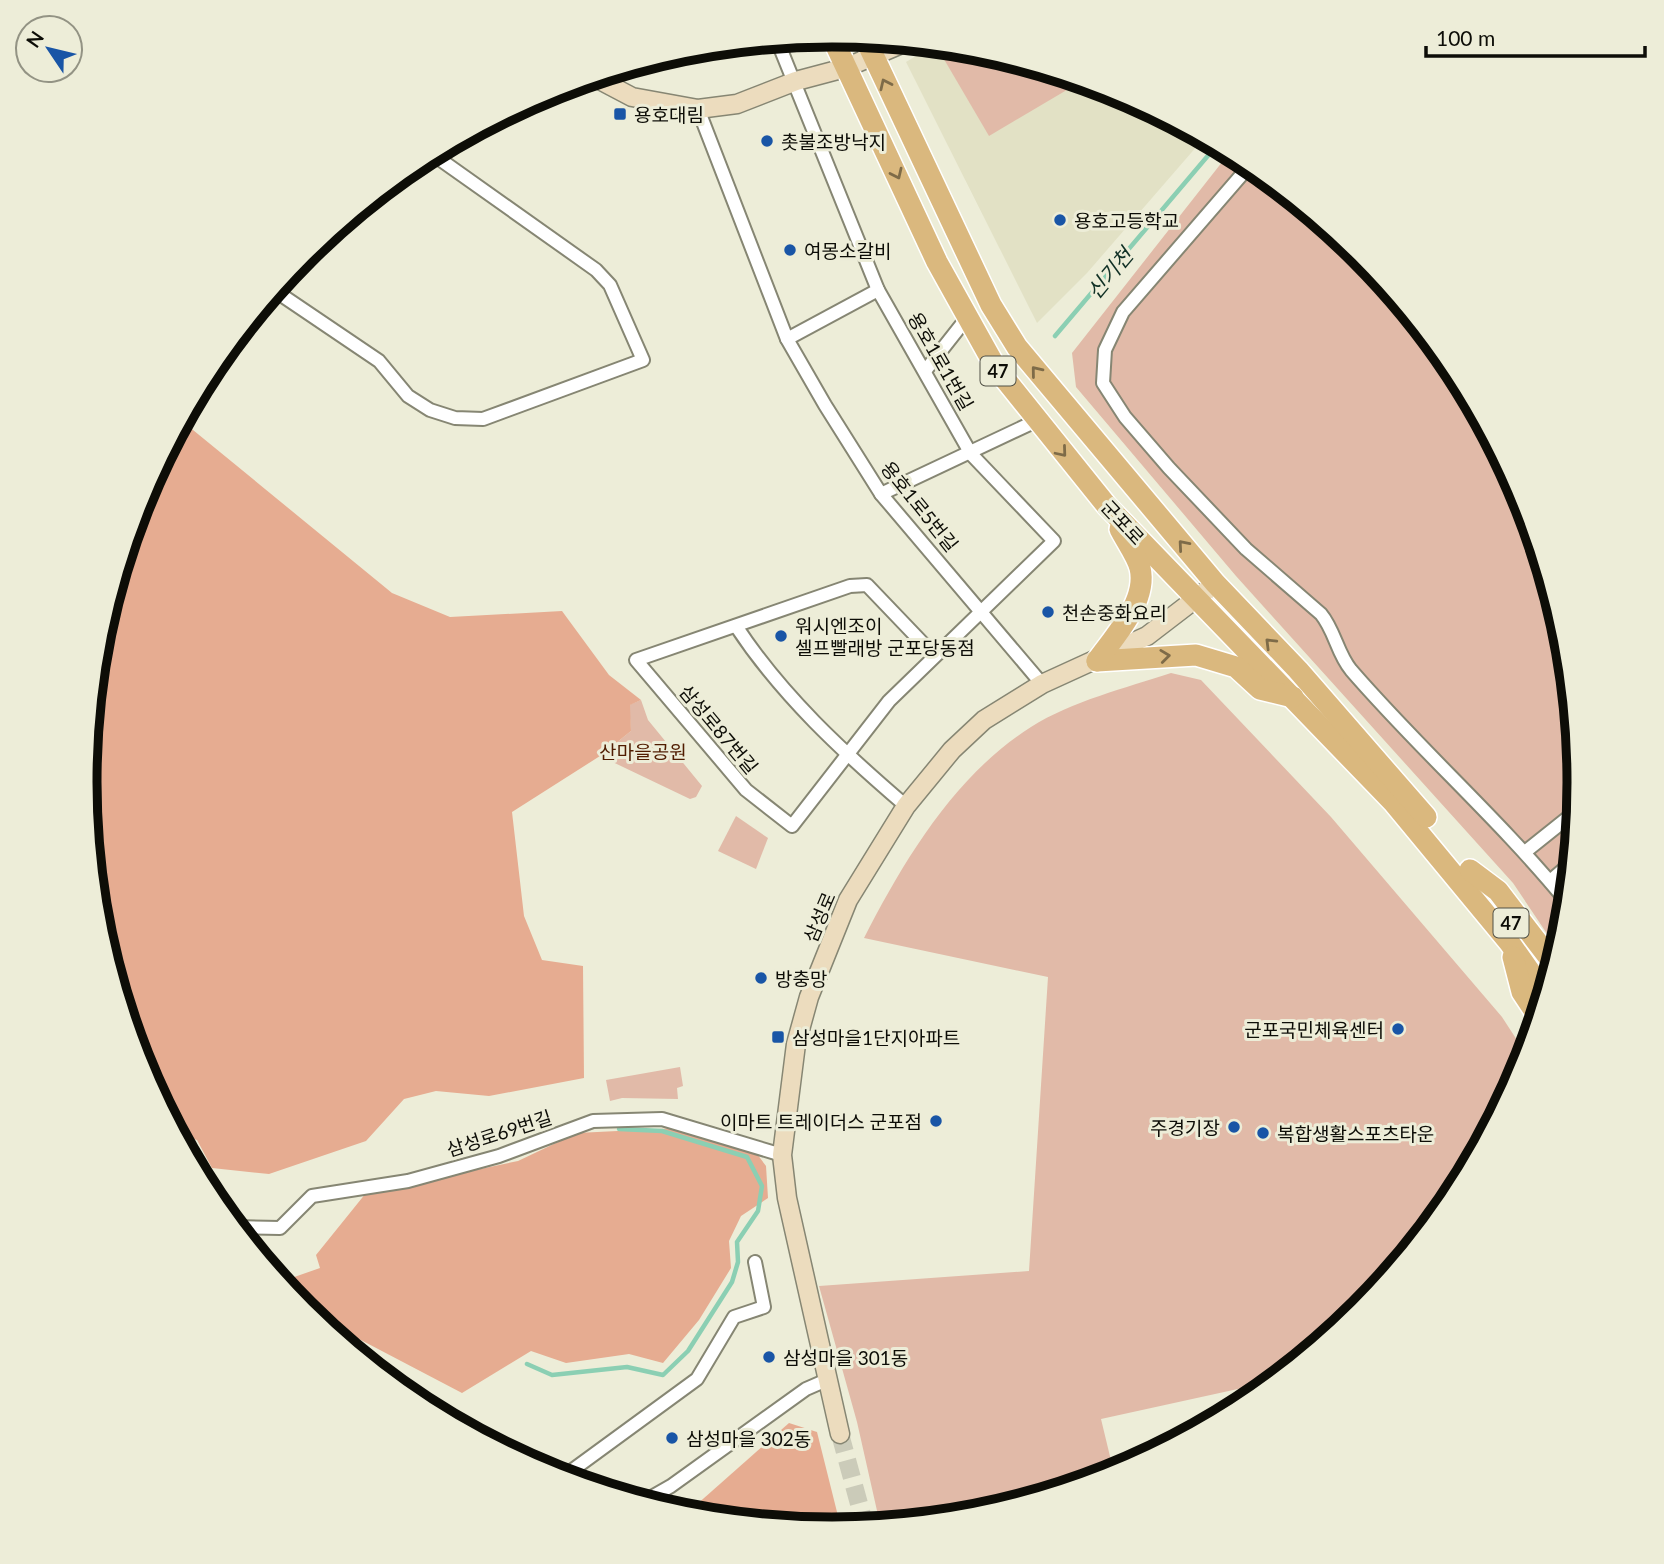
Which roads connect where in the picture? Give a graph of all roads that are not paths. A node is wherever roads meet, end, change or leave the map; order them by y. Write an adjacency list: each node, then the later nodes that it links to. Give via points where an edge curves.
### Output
1 (836, 47): 5 (main road, 군포로 / 47)
2 (867, 48): 5 (street)
3 (782, 49): 6 (street, 용호1로1번길)
4 (870, 49): 20 (main road, 군포로 / 47, one-way to 4, via 1006,331)
5 (845, 68): 6 (street); 13 (main road, 군포로 / 47, one-way to 13)
6 (796, 81): 8 (street, via 737,104); 11 (street, 용호1로1번길)
7 (606, 83): 8 (street, via 632,97)
8 (698, 109): 14 (street, 용호1로5번길)
9 (441, 160): 12 (street, via 596,270 610,285 643,360 483,419 455,418 408,396 379,361)
10 (1243, 173): 33 (street, via 1123,312 1105,350 1103,383 1169,468 1246,549 1326,620 1349,668)
11 (878, 290): 14 (street); 15 (street, 용호1로1번길)
12 (282, 296)
13 (967, 319): 15 (street); 16 (main road, 군포로 / 47)
14 (787, 339): 18 (street, 용호1로5번길)
15 (925, 372): 17 (street, 용호1로1번길)
16 (1036, 421): 17 (street); 19 (main road, 군포로 / 47, one-way to 19)
17 (971, 454): 18 (street); 22 (street, 용호1로1번길, via 1054,541)
18 (881, 494): 22 (street, 용호1로5번길)
19 (1107, 506): 21 (main road, 군포로 / 47); 25 (main road, via 1140,568 1141,580 1131,611)
20 (1215, 583): 21 (street, 삼성로); 30 (main road, 군포로 / 47, one-way to 20)
21 (1196, 599): 25 (street, 삼성로, via 1147,636); 27 (main road, 군포로 / 47)
22 (983, 612): 24 (street); 26 (street, 용호1로5번길)
23 (736, 626): 24 (street, 삼성로87번길, via 850,586 867,585); 29 (street, via 755,655); 29 (street, 삼성로87번길, via 636,660 746,790 792,826)
24 (934, 655): 29 (street, 삼성로87번길, via 888,701)
25 (1097, 661): 26 (street, 삼성로); 27 (main road, one-way to 27, via 1196,654 1236,667 1260,688)
26 (1042, 684): 31 (street, 삼성로, via 984,720 952,750)
27 (1294, 698): 28 (main road, 군포로 / 47)
28 (1310, 715): 30 (main road, via 1317,711 1363,757); 38 (main road, 군포로 / 47, via 1394,803)
29 (846, 755): 31 (street)
30 (1378, 761): 34 (main road, 군포로 / 47)
31 (906, 806): 43 (street, 삼성로, via 848,900 809,997 796,1044)
32 (1565, 820): 33 (street)
33 (1525, 852): 36 (street)
34 (1471, 870): 39 (main road, 군포로 / 47, via 1498,891); 40 (main road, 군포로 / 47)
35 (1561, 872): 36 (street)
36 (1550, 881): 37 (street)
37 (1558, 891)
38 (1509, 942): 41 (main road, 군포로 / 47); 42 (main road, 군포로 / 47, via 1522,992)
39 (1546, 954)
40 (1543, 967)
41 (1538, 984)
42 (1532, 1006)
43 (782, 1156): 44 (street, 삼성로69번길, via 662,1119 593,1121 499,1156 408,1181 312,1196 280,1228); 46 (street, 삼성로, via 787,1198)
44 (248, 1227)
45 (755, 1262): 48 (street, via 764,1307 734,1317 696,1379)
46 (829, 1379): 47 (street, 삼성로); 49 (street, via 806,1389)
47 (840, 1434)
48 (573, 1469)
49 (655, 1495)

